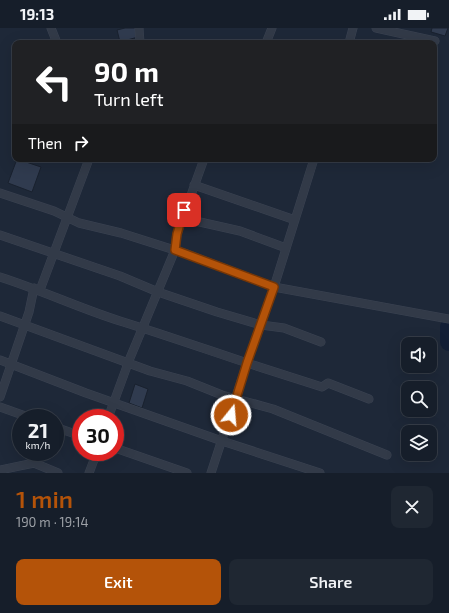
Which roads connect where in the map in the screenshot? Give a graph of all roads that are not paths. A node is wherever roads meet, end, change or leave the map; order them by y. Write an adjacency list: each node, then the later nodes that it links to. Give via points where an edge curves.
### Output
1 (51, 28): 6 (street)
2 (139, 28): 7 (street)
3 (272, 28): 8 (street)
4 (354, 28): 9 (street)
5 (376, 28): 10 (street)
6 (56, 40)
7 (140, 40)
8 (267, 40)
9 (350, 40)
10 (431, 40)
11 (88, 162): 16 (street)
12 (203, 162): 14 (street)
13 (313, 162): 18 (street)
14 (194, 185): 17 (street); 18 (street)
15 (0, 193): 16 (street)
16 (66, 217): 21 (street); 22 (street)
17 (182, 218): 20 (street, via 240,231); 21 (street)
18 (295, 220): 20 (street)
19 (0, 235): 22 (street)
20 (286, 248): 24 (street)
21 (175, 250): 24 (street); 26 (street)
22 (52, 253): 25 (street); 26 (street)
23 (0, 277): 25 (street)
24 (274, 287): 28 (street); 30 (street)
25 (37, 289): 29 (street); 31 (street, via 120,321)
26 (158, 292): 30 (street); 31 (street)
27 (0, 316): 29 (street)
28 (449, 319)
29 (24, 325): 34 (street); 36 (street)
30 (261, 325): 32 (street, via 284,328); 35 (street)
31 (144, 327): 34 (street); 35 (street)
32 (321, 342)
33 (0, 360): 36 (street)
34 (128, 363): 38 (street); 40 (street)
35 (247, 363): 38 (street); 39 (street, via 322,387 328,383)
36 (11, 364): 37 (street); 40 (street)
37 (0, 397)
38 (236, 398): 44 (street); 46 (street, via 272,409)
39 (369, 398)
40 (113, 402): 42 (street); 44 (street)
41 (0, 407): 43 (street)
42 (111, 409)
43 (12, 411)
44 (222, 441): 52 (street); 53 (street)
45 (124, 451): 51 (street)
46 (387, 455)
47 (94, 461): 50 (street)
48 (0, 470): 49 (street, via 34,463)
49 (58, 473)
50 (89, 473)
51 (187, 473)
52 (211, 473)
53 (320, 473)

